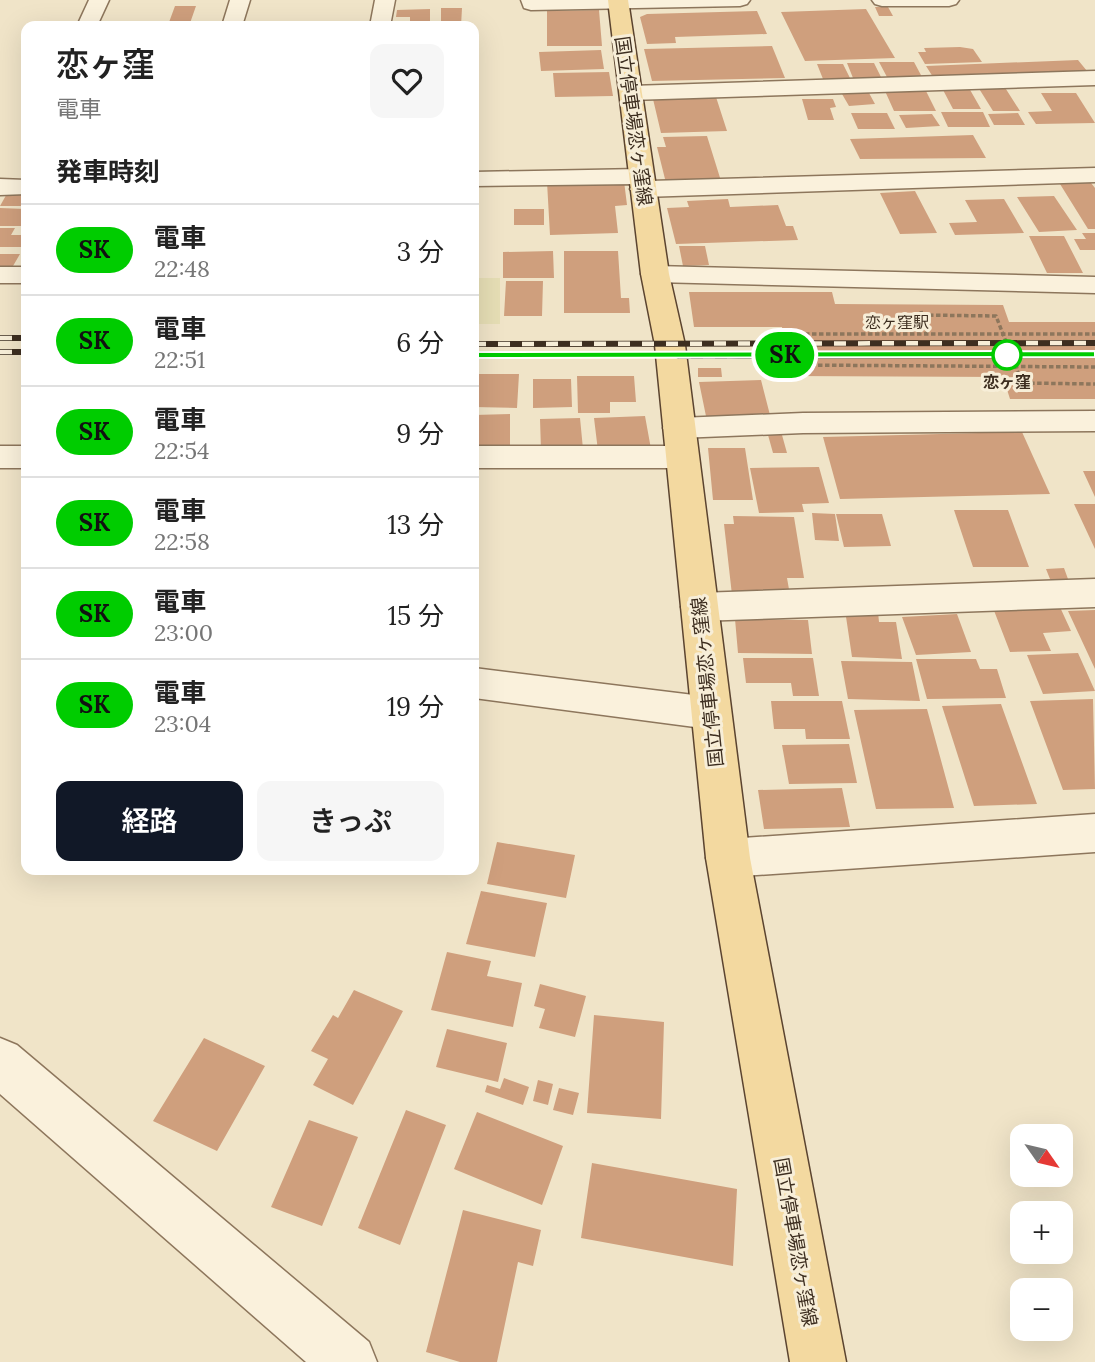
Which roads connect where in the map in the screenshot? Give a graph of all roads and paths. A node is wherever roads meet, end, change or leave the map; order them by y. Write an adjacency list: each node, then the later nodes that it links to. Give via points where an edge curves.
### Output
1 (99, 0): 9 (street)
2 (240, 0): 10 (street)
3 (384, 0): 11 (street)
4 (531, 0): 8 (street, via 531,4)
5 (740, 0): 8 (street)
6 (882, 0): 7 (street)
7 (949, 0)
8 (618, 2): 13 (main road, 国立停車場恋ヶ窪線)
9 (89, 21)
10 (234, 21)
11 (381, 21)
12 (1095, 78): 13 (street)
13 (631, 93): 16 (main road, 国立停車場恋ヶ窪線)
14 (1095, 175): 16 (street)
15 (479, 179): 16 (street)
16 (642, 183): 17 (main road, 国立停車場恋ヶ窪線)
17 (655, 274): 20 (street); 28 (main road, 国立停車場恋ヶ窪線, via 670,345)
18 (0, 275): 19 (street)
19 (21, 275)
20 (1095, 285)
21 (922, 315): 26 (path, 恋ヶ窪駅, bridge, via 996,316 1022,383)
22 (791, 334): 23 (path, 恋ヶ窪駅)
23 (1095, 334)
24 (797, 365): 25 (path)
25 (1095, 367)
26 (1095, 384)
27 (1095, 421): 28 (street, via 803,423)
28 (680, 442): 31 (street); 33 (main road, 国立停車場恋ヶ窪線)
29 (0, 457): 30 (street)
30 (21, 457)
31 (479, 457)
32 (1095, 593): 33 (street)
33 (699, 607): 35 (main road, 国立停車場恋ヶ窪線)
34 (479, 684): 35 (street)
35 (710, 713): 37 (main road, 国立停車場恋ヶ窪線)
36 (1095, 833): 37 (street)
37 (728, 858): 40 (main road, 国立停車場恋ヶ窪線)
38 (0, 1062): 39 (street)
39 (349, 1362)
40 (818, 1362)

